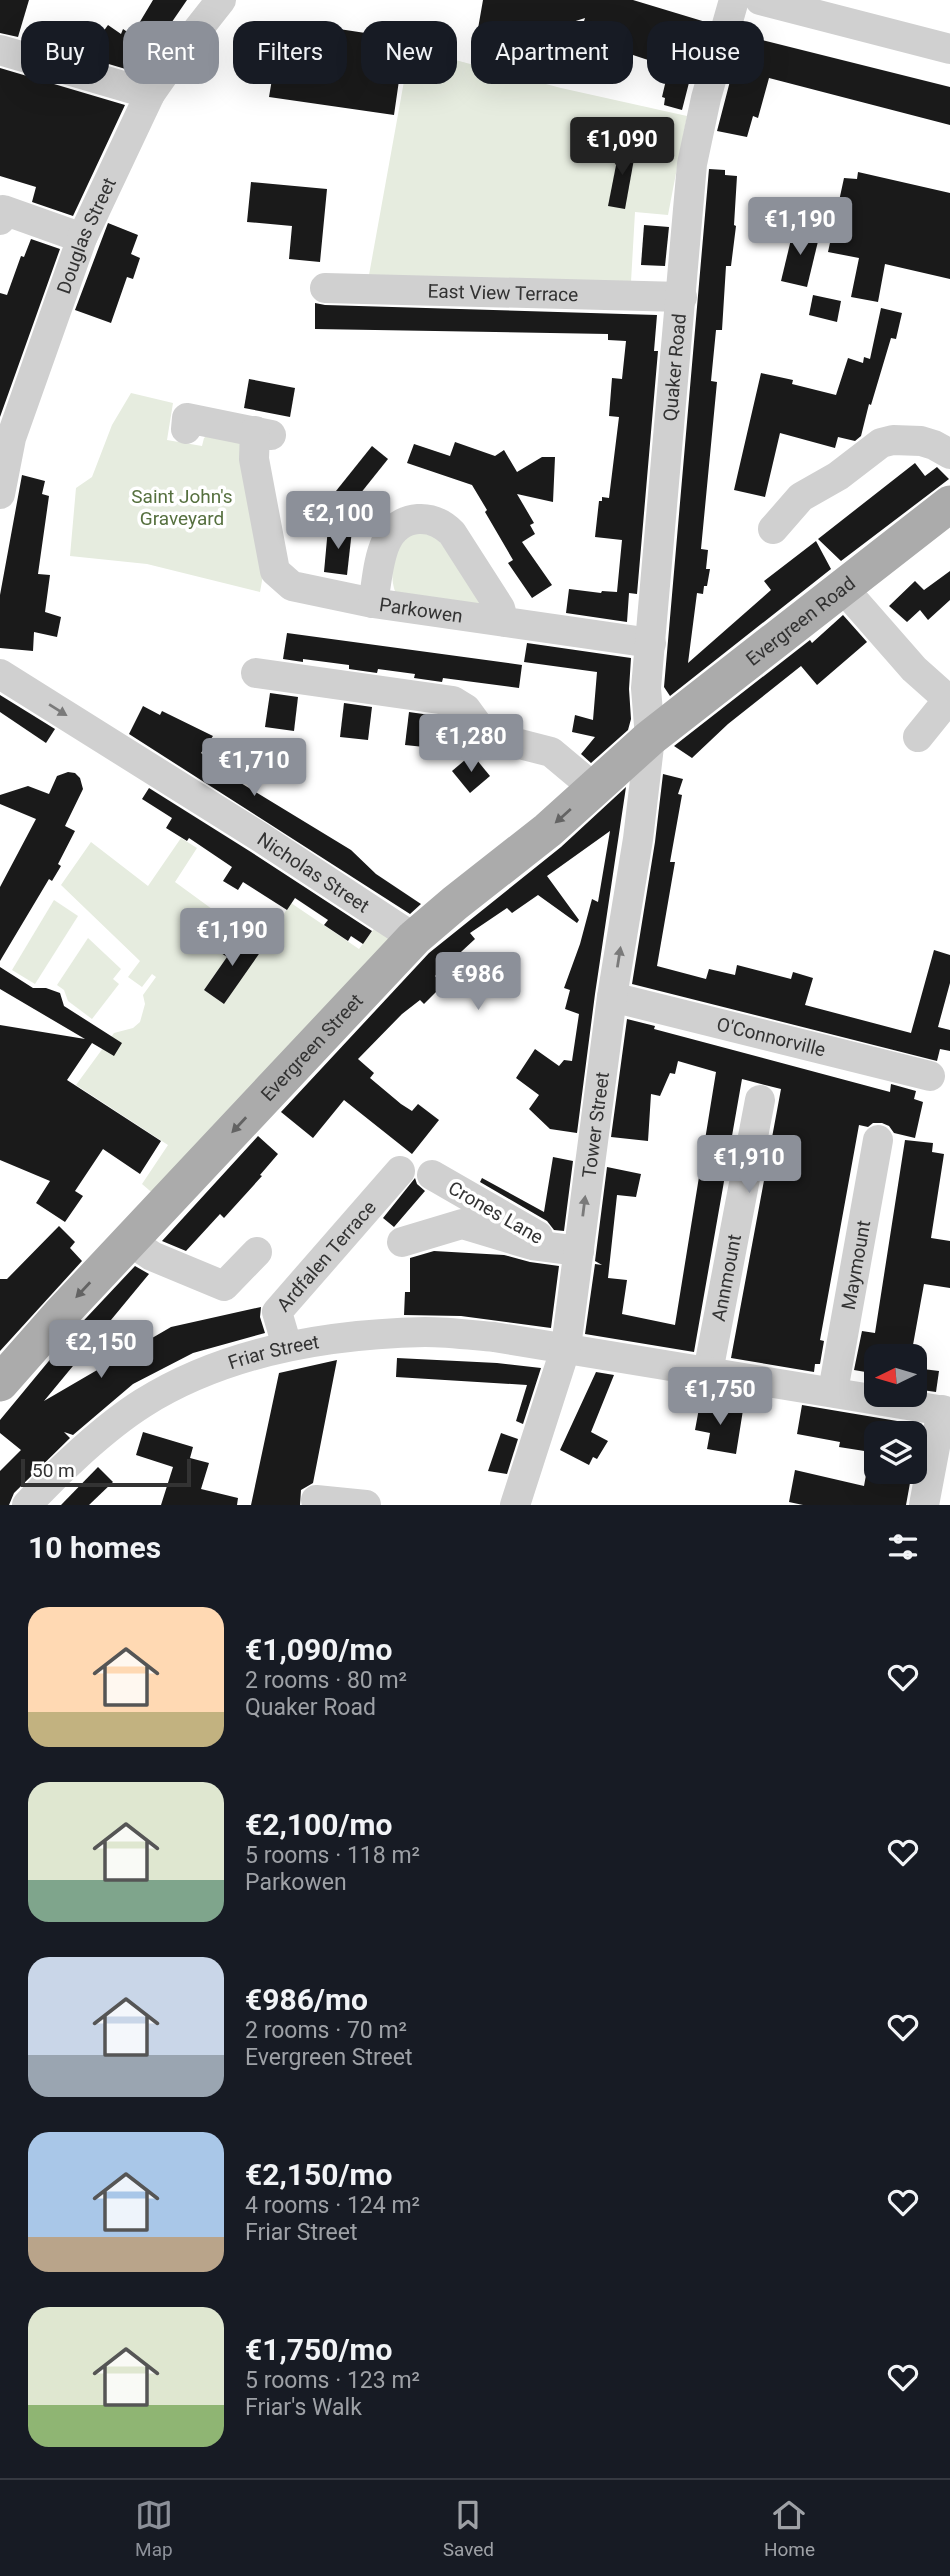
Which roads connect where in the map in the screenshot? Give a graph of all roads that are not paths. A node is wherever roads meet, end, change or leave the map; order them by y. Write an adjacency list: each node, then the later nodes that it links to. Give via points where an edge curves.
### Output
1 (222, 0): 6 (street, Douglas Street)
2 (734, 0): 10 (street, Quaker Road, via 695,147)
3 (760, 0): 4 (street)
4 (950, 49)
5 (0, 50): 6 (street)
6 (150, 94): 8 (street, Douglas Street)
7 (0, 220): 8 (street, via 3,210)
8 (82, 238): 12 (street, Douglas Street)
9 (325, 288): 10 (street, East View Terrace)
10 (682, 297): 20 (street, Quaker Road)
11 (186, 429): 18 (street, via 187,418 263,433 254,459 275,571 292,586)
12 (6, 436): 14 (street, Douglas Street)
13 (950, 454): 16 (street, via 921,441 881,443 801,497)
14 (0, 494)
15 (950, 504): 17 (main road, Evergreen Road)
16 (774, 529)
17 (843, 588): 23 (street, via 914,669); 25 (main road, Evergreen Road)
18 (373, 603): 19 (street, Parkowen); 19 (street, Parkowen, via 388,534 405,522 429,519 452,533 500,608)
19 (504, 622): 20 (street, Parkowen)
20 (651, 643): 25 (street, Quaker Road, via 646,688)
21 (256, 673): 26 (street, via 453,701 466,709 482,731 551,751)
22 (0, 674): 27 (street, Nicholas Street, one-way to 27)
23 (949, 700): 24 (street)
24 (918, 737)
25 (650, 738): 26 (main road, Evergreen Street); 28 (street, Tower Street, one-way to 25)
26 (594, 788): 27 (main road, Evergreen Street, one-way to 27)
27 (414, 938): 34 (main road, Evergreen Street, one-way to 34)
28 (612, 997): 29 (street, O'Connorville); 36 (street, Tower Street, one-way to 28)
29 (930, 1076)
30 (760, 1100): 40 (street, Annmount)
31 (878, 1140): 42 (street, Maymount)
32 (400, 1171): 38 (street, Ardfalen Terrace, via 277,1312)
33 (432, 1175): 36 (street, Crones Lane)
34 (130, 1241): 37 (street, via 152,1256 224,1286); 41 (main road, Evergreen Street, one-way to 41)
35 (402, 1242): 36 (street, via 462,1224 532,1245)
36 (569, 1250): 39 (street, Tower Street)
37 (257, 1252)
38 (287, 1346): 39 (street, Friar Street, via 359,1335 427,1332); 45 (street, Friar Street, via 206,1372 140,1405 97,1438)
39 (566, 1347): 40 (street, Friar Street); 47 (street, Tower Street)
40 (709, 1372): 42 (street, Friar Street)
41 (0, 1383)
42 (833, 1391): 43 (street, Friar Street)
43 (946, 1411): 48 (street)
44 (316, 1500): 46 (street)
45 (27, 1505)
46 (366, 1505)
47 (515, 1505)
48 (924, 1505)

